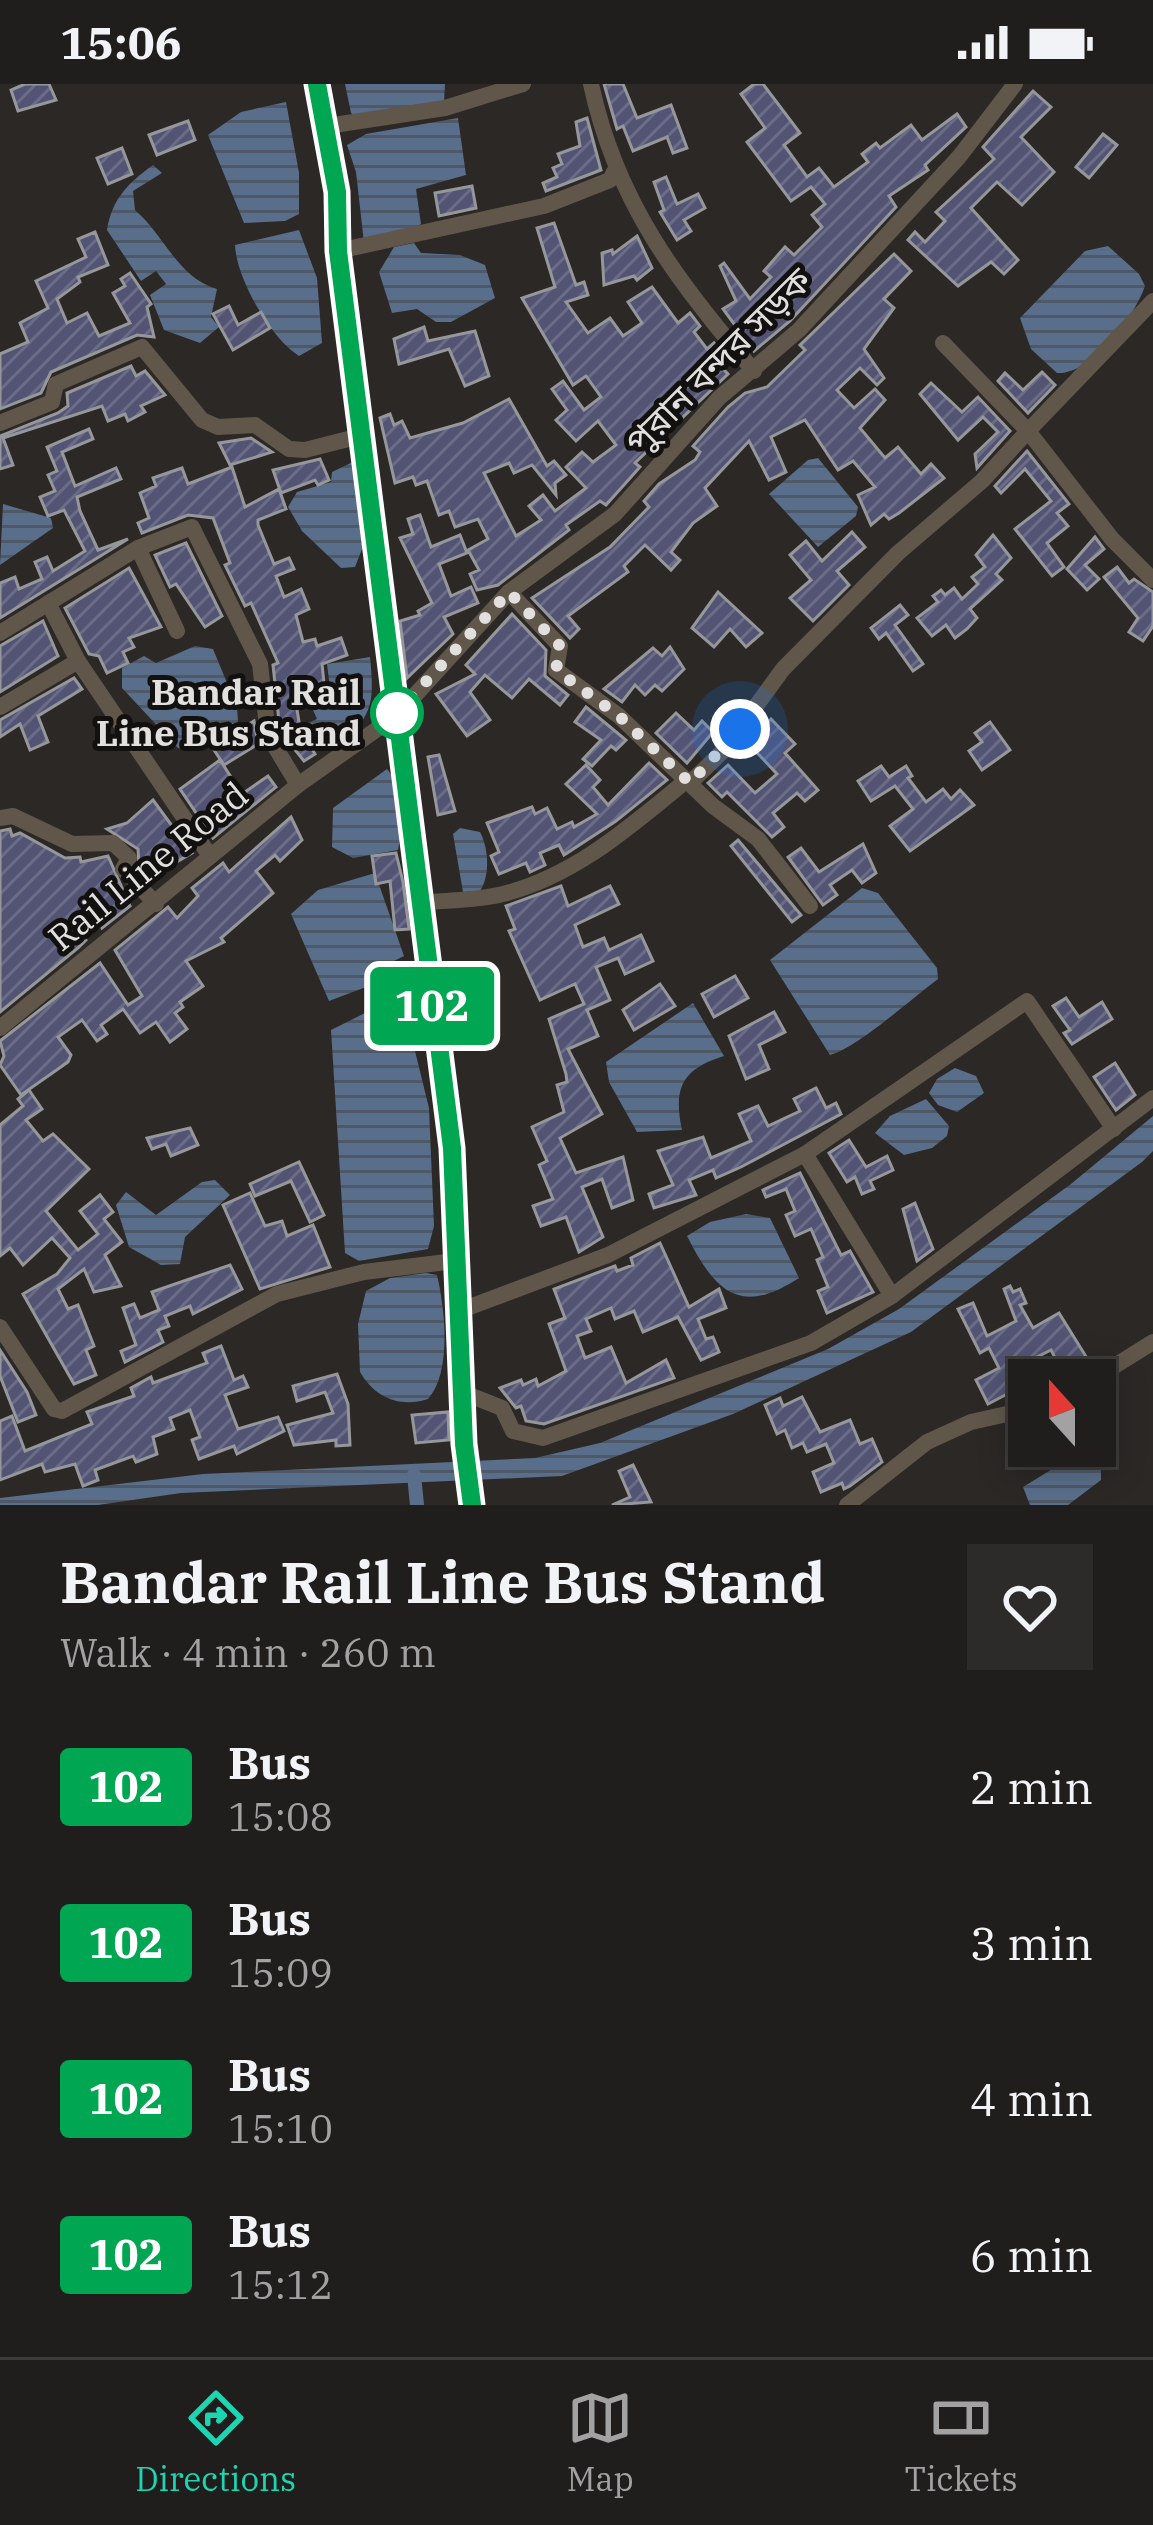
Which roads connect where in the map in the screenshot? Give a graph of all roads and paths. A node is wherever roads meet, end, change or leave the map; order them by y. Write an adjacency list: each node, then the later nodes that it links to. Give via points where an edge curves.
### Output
1 (317, 84): 5 (main road)
2 (523, 84): 5 (street, via 446,108)
3 (591, 84): 6 (street)
4 (1015, 84): 10 (street, পুরান বন্দর সড়ক, via 959,157)
5 (321, 127): 7 (main road, via 337,192)
6 (614, 172): 7 (street, via 544,206); 10 (street, via 677,277)
7 (338, 251): 13 (main road)
8 (1153, 301): 12 (street)
9 (943, 344): 12 (street)
10 (754, 371): 16 (street, পুরান বন্দর সড়ক, via 676,442 615,514)
11 (0, 423): 13 (street, via 52,402 56,384 142,347 202,420 218,427 255,425 289,449 305,450)
12 (1028, 431): 15 (street); 23 (street, via 783,669 724,750)
13 (364, 435): 22 (main road)
14 (138, 548): 17 (street); 18 (street); 24 (street, via 186,526 198,532 260,664 268,735)
15 (1153, 580)
16 (509, 592): 22 (street, পুরান বন্দর সড়ক); 23 (street, via 560,646 556,670)
17 (48, 603): 19 (street); 20 (street)
18 (177, 631)
19 (0, 633)
20 (78, 661): 21 (street); 26 (street)
21 (0, 707)
22 (397, 715): 24 (street, Rail Line Road); 27 (main road)
23 (688, 782): 27 (street, via 599,851 533,884); 29 (street, via 758,839)
24 (298, 785): 26 (street, Rail Line Road)
25 (0, 818): 28 (street, via 13,816 71,844 113,843 129,858 123,869)
26 (209, 856): 28 (street, Rail Line Road)
27 (418, 903): 34 (main road, via 452,1148)
28 (156, 904): 30 (street, Rail Line Road)
29 (811, 906)
30 (0, 1028)
31 (1153, 1098): 32 (street)
32 (1114, 1129): 33 (street, via 1027,1001); 35 (street)
33 (806, 1154): 35 (street); 36 (street, via 608,1255)
34 (455, 1261): 36 (main road); 37 (street, via 277,1294 62,1411)
35 (892, 1296): 40 (street, via 799,1348 543,1438 513,1432 502,1408)
36 (459, 1311): 40 (main road)
37 (0, 1327)
38 (1153, 1342): 39 (street)
39 (1116, 1365)
40 (464, 1393): 42 (main road)
41 (1008, 1414): 43 (street, via 927,1442)
42 (472, 1505)
43 (847, 1505)

